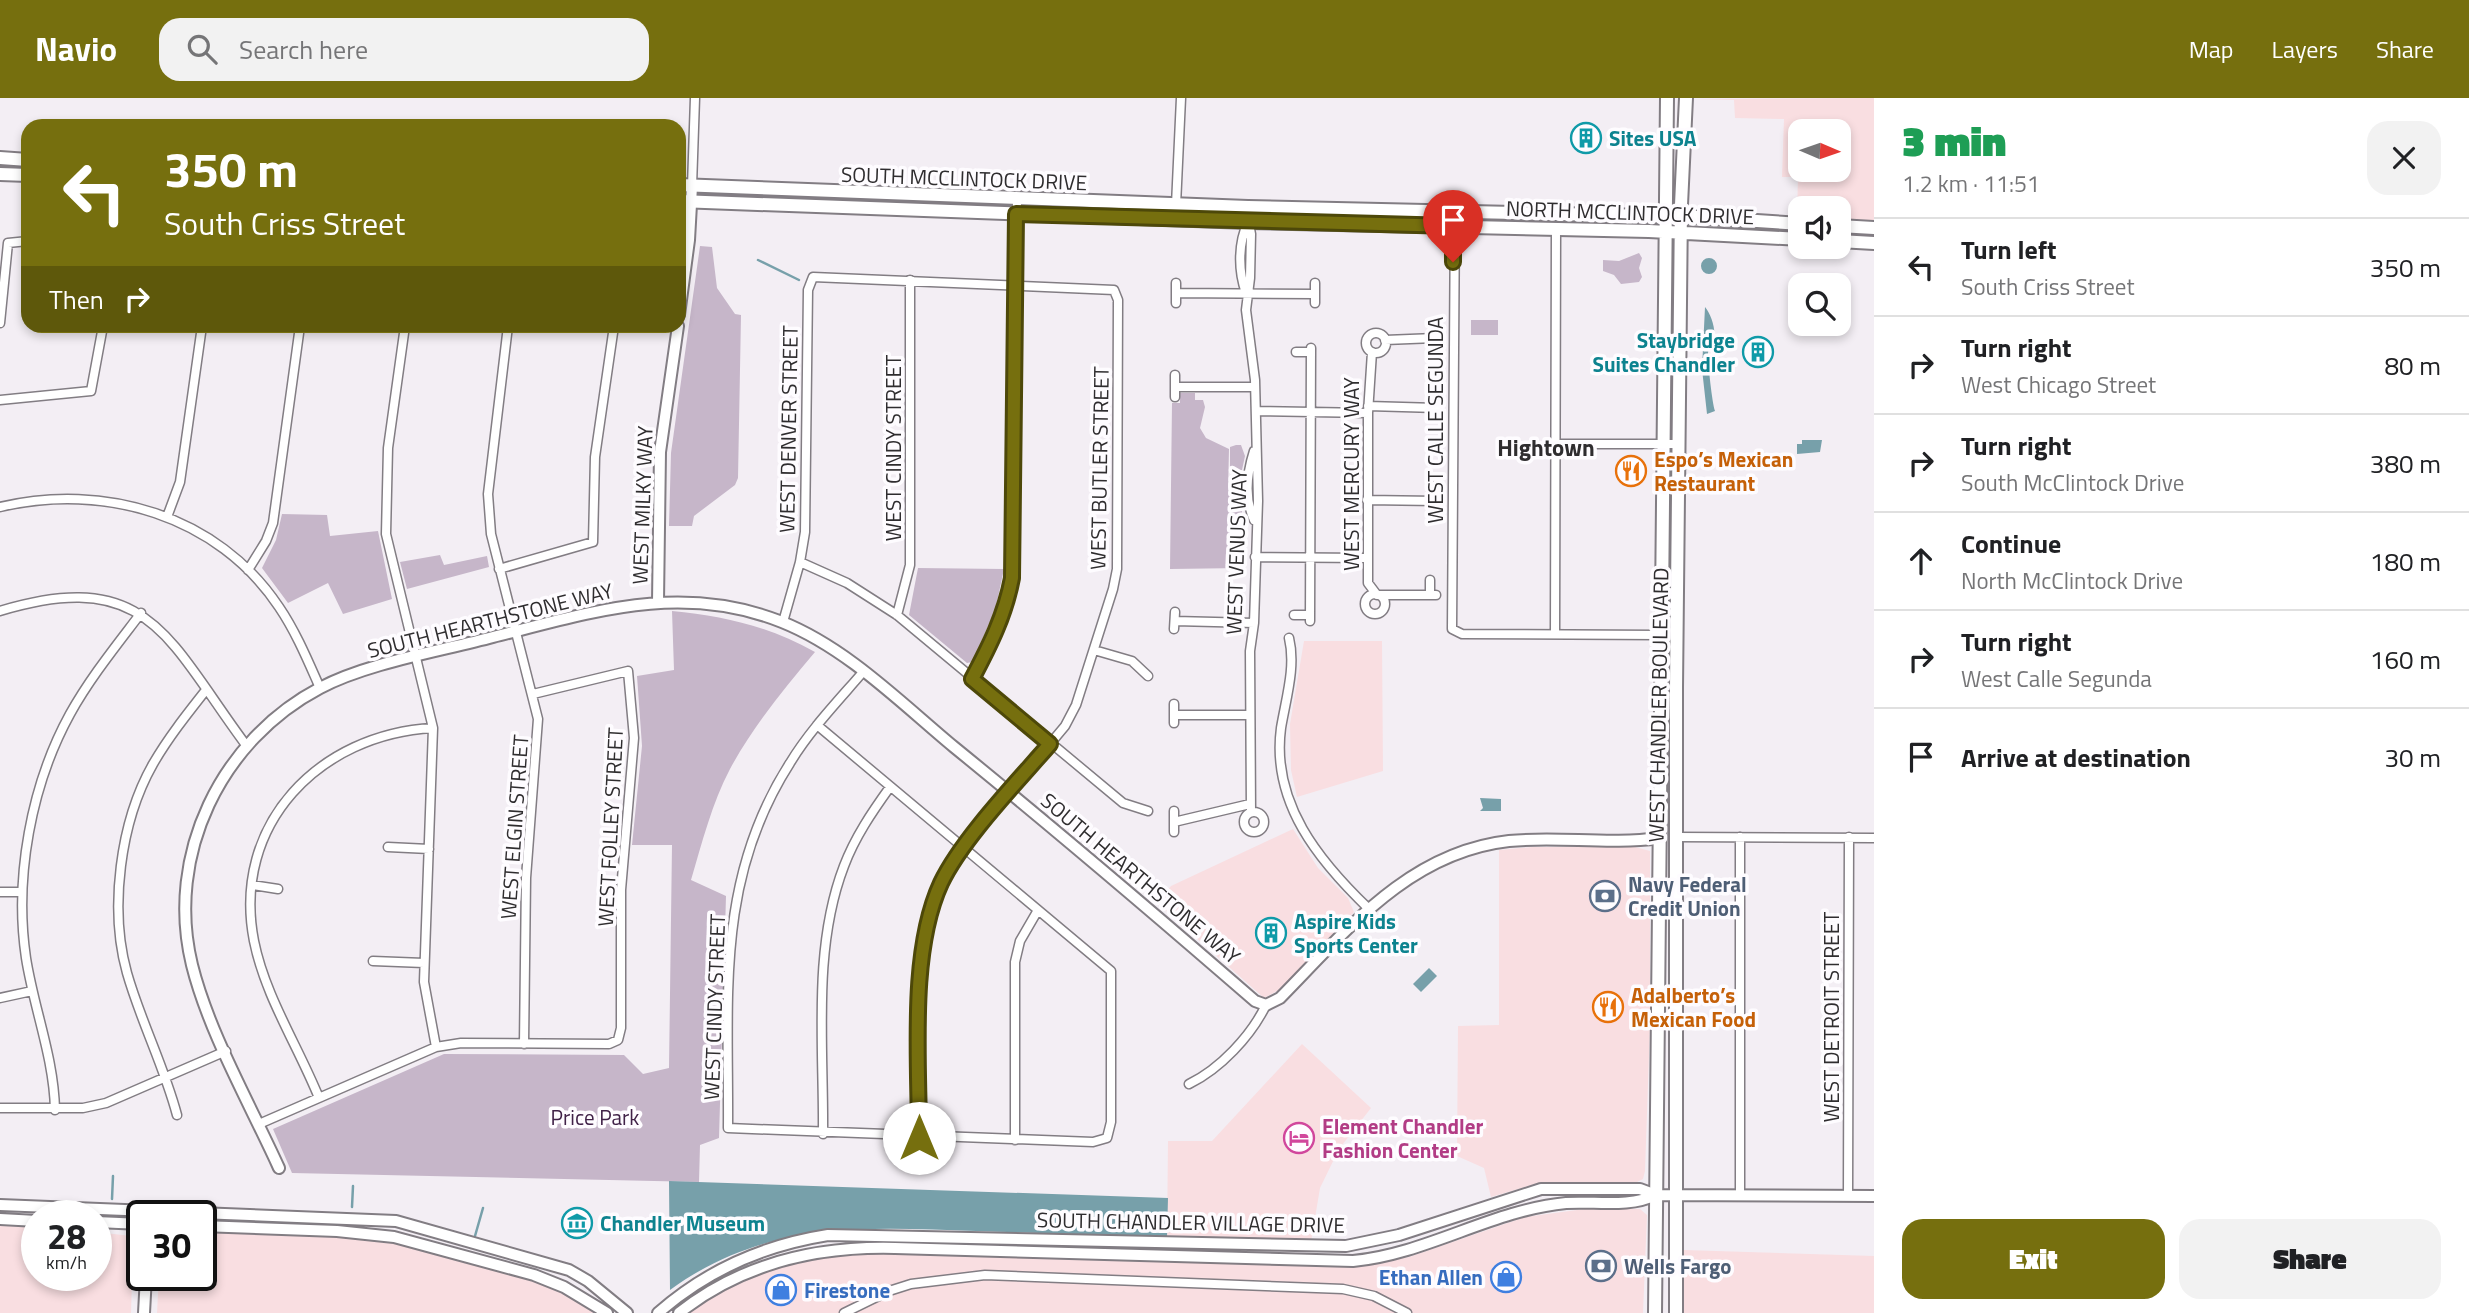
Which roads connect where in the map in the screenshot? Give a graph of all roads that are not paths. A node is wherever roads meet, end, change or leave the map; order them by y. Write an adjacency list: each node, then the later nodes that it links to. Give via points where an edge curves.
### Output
1 (695, 98): 9 (street)
2 (1181, 98): 12 (street)
3 (1667, 98): 16 (main road, WEST CHANDLER BOULEVARD)
4 (1686, 98): 17 (main road, WEST CHANDLER BOULEVARD)
5 (0, 158): 6 (main road)
6 (21, 160)
7 (0, 174): 8 (main road)
8 (21, 175)
9 (686, 186): 10 (main road, SOUTH MCCLINTOCK DRIVE)
10 (1017, 200): 12 (main road, SOUTH MCCLINTOCK DRIVE); 15 (street)
11 (686, 201): 15 (main road, SOUTH MCCLINTOCK DRIVE)
12 (1176, 205): 13 (main road, SOUTH MCCLINTOCK DRIVE); 18 (street)
13 (1248, 207): 14 (main road, NORTH MCCLINTOCK DRIVE); 19 (street, WEST VENUS WAY)
14 (1455, 211): 16 (main road, NORTH MCCLINTOCK DRIVE); 21 (street, WEST CALLE SEGUNDA)
15 (1016, 214): 18 (main road, SOUTH MCCLINTOCK DRIVE); 36 (street)
16 (1664, 216): 17 (main road, NORTH MCCLINTOCK DRIVE); 25 (main road, WEST CHANDLER BOULEVARD)
17 (1681, 217): 20 (main road, NORTH MCCLINTOCK DRIVE); 26 (main road, WEST CHANDLER BOULEVARD)
18 (1184, 220): 19 (main road, SOUTH MCCLINTOCK DRIVE)
19 (1248, 222): 21 (main road, NORTH MCCLINTOCK DRIVE); 31 (street, WEST VENUS WAY, via 1242,234); 32 (street, WEST VENUS WAY)
20 (1788, 223)
21 (1453, 226): 23 (main road, NORTH MCCLINTOCK DRIVE); 84 (street, WEST CALLE SEGUNDA, via 1452,629 1462,634)
22 (1851, 227): 24 (main road)
23 (1556, 228): 25 (main road, NORTH MCCLINTOCK DRIVE); 61 (street)
24 (1874, 228)
25 (1664, 232): 26 (main road, NORTH MCCLINTOCK DRIVE); 62 (main road, WEST CHANDLER BOULEVARD)
26 (1681, 232): 27 (main road, NORTH MCCLINTOCK DRIVE); 63 (main road, WEST CHANDLER BOULEVARD)
27 (1788, 238)
28 (21, 241): 40 (street, via 8,243)
29 (1851, 242): 30 (main road)
30 (1874, 243)
31 (1241, 270): 32 (street); 37 (street, WEST VENUS WAY)
32 (1251, 270): 37 (street, WEST VENUS WAY)
33 (910, 280): 36 (street); 71 (street, WEST DENVER STREET, via 813,277 808,290 807,503); 78 (street, WEST CINDY STREET, via 910,565)
34 (1176, 283): 37 (street, via 1176,298)
35 (1315, 283): 38 (street)
36 (1014, 284): 87 (street, WEST BUTLER STREET, via 1114,290 1118,300 1116,569); 91 (street, via 1012,578 995,637)
37 (1246, 293): 38 (street); 54 (street, WEST VENUS WAY)
38 (1315, 294): 39 (street)
39 (1315, 303)
40 (0, 323)
41 (102, 333): 56 (street, via 91,391)
42 (201, 333): 67 (street, via 180,482)
43 (299, 333): 73 (street, via 272,523 267,541)
44 (404, 333): 88 (street, via 388,448 385,508 386,534)
45 (507, 333): 72 (street, WEST ELGIN STREET, via 488,494)
46 (613, 333): 72 (street, via 595,457 593,542)
47 (677, 333): 75 (street, WEST MILKY WAY, via 660,452)
48 (1435, 338): 49 (street)
49 (1385, 340): 51 (street, WEST MERCURY WAY, via 1383,349); 51 (street, WEST MERCURY WAY, via 1379,333 1369,335 1366,344)
50 (1296, 352): 60 (street, via 1311,350)
51 (1372, 352): 58 (street, WEST MERCURY WAY)
52 (1175, 375): 53 (street)
53 (1175, 387): 54 (street); 55 (street)
54 (1255, 387): 59 (street, WEST VENUS WAY)
55 (1175, 397)
56 (0, 400)
57 (1437, 408): 58 (street)
58 (1368, 410): 60 (street); 65 (street, WEST MERCURY WAY)
59 (1256, 411): 60 (street); 68 (street, WEST VENUS WAY, via 1256,444 1248,475)
60 (1311, 412): 69 (street)
61 (1555, 444): 62 (street); 84 (street)
62 (1664, 444): 63 (street); 85 (main road, WEST CHANDLER BOULEVARD)
63 (1680, 444): 109 (main road, WEST CHANDLER BOULEVARD)
64 (1431, 486): 65 (street, via 1433,501)
65 (1367, 500): 70 (street, WEST MERCURY WAY)
66 (0, 507): 67 (street, via 73,497 135,505)
67 (167, 517): 73 (street, via 198,533)
68 (1255, 557): 69 (street); 82 (street, WEST VENUS WAY)
69 (1310, 558): 70 (street); 79 (street, via 1310,618)
70 (1367, 558): 74 (street, WEST MERCURY WAY, via 1368,583 1377,595 1433,595)
71 (800, 562): 78 (street, via 847,583); 81 (street, WEST DENVER STREET)
72 (499, 569): 83 (street, WEST ELGIN STREET)
73 (248, 570): 92 (street, via 279,606)
74 (1430, 580)
75 (658, 602): 81 (street, SOUTH HEARTHSTONE WAY, via 727,607); 83 (street, SOUTH HEARTHSTONE WAY, via 598,609)
76 (0, 611): 77 (street, via 42,598 72,597 99,598)
77 (141, 613): 93 (street, via 161,628); 117 (street, via 94,674 50,759 28,841)
78 (897, 615): 91 (street)
79 (1294, 615)
80 (1175, 620): 82 (street)
81 (783, 622): 89 (street, SOUTH HEARTHSTONE WAY)
82 (1254, 623): 96 (street, WEST VENUS WAY)
83 (516, 632): 88 (street, SOUTH HEARTHSTONE WAY); 94 (street, WEST ELGIN STREET)
84 (1555, 634): 85 (street)
85 (1660, 635): 109 (main road, WEST CHANDLER BOULEVARD)
86 (1289, 638): 118 (street, via 1292,662 1280,739 1288,793 1315,852)
87 (1094, 650): 90 (street, via 1132,661); 99 (street, WEST BUTLER STREET, via 1076,705)
88 (416, 658): 92 (street, SOUTH HEARTHSTONE WAY); 98 (street)
89 (863, 672): 97 (street, WEST CINDY STREET); 102 (street, SOUTH HEARTHSTONE WAY)
90 (1148, 676)
91 (972, 679): 99 (street)
92 (320, 688): 100 (street, SOUTH HEARTHSTONE WAY, via 281,713)
93 (206, 690): 100 (street); 128 (street, via 152,765 124,853 120,908 126,969 140,1017)
94 (533, 694): 125 (street, WEST ELGIN STREET, via 539,743 526,878); 125 (street, WEST FOLLEY STREET, via 628,671 634,738 621,890 618,1040 609,1044)
95 (1174, 704): 96 (street, via 1174,719)
96 (1249, 715): 105 (street, WEST VENUS WAY, via 1250,808)
97 (817, 725): 101 (street); 135 (street, WEST CINDY STREET, via 780,779 756,829 734,905 728,959 729,1128)
98 (433, 727): 113 (street); 114 (street, via 388,733 354,745 328,759 299,784 277,811)
99 (1050, 744): 102 (street, WEST BUTLER STREET); 103 (street, via 1123,803)
100 (246, 745): 127 (street, SOUTH HEARTHSTONE WAY, via 216,789 203,818 187,887 192,964)
101 (890, 787): 112 (street); 135 (street, via 858,835 831,905 824,960)
102 (1010, 792): 112 (street, WEST BUTLER STREET); 124 (street, SOUTH HEARTHSTONE WAY, via 1255,1001)
103 (1148, 811)
104 (1174, 811): 105 (street)
105 (1174, 822): 106 (street)
106 (1174, 832)
107 (1740, 836): 108 (street); 109 (street); 140 (street)
108 (1849, 837): 110 (street); 143 (street, WEST DETROIT STREET)
109 (1667, 838): 118 (street, via 1520,841 1473,848 1418,870); 141 (main road, WEST CHANDLER BOULEVARD); 142 (main road, WEST CHANDLER BOULEVARD)
110 (1874, 838)
111 (388, 847): 113 (street)
112 (962, 848): 119 (street); 136 (street, WEST BUTLER STREET, via 942,880 922,940)
113 (429, 849): 121 (street)
114 (252, 885): 115 (street); 130 (street, via 251,915 260,965)
115 (278, 889)
116 (0, 892): 117 (street)
117 (22, 892): 122 (street)
118 (1369, 909): 124 (street, via 1280,998)
119 (1038, 910): 137 (street, via 1020,940 1015,962); 137 (street, via 1111,971 1111,1122 1107,1138 1093,1142)
120 (373, 961): 121 (street)
121 (424, 963): 126 (street, via 425,999)
122 (32, 991): 123 (street); 132 (street, via 55,1077)
123 (0, 998)
124 (1266, 1005): 129 (street, via 1257,1024 1208,1075)
125 (524, 1044): 126 (street)
126 (436, 1047): 130 (street)
127 (226, 1051): 128 (street); 134 (street, SOUTH HEARTHSTONE WAY)
128 (167, 1077): 132 (street, via 106,1103); 133 (street)
129 (1189, 1084)
130 (319, 1098): 134 (street)
131 (0, 1108): 132 (street)
132 (55, 1110)
133 (177, 1115)
134 (259, 1124): 138 (street, SOUTH HEARTHSTONE WAY)
135 (823, 1134): 136 (street)
136 (919, 1138): 137 (street)
137 (1015, 1140)
138 (279, 1168)
139 (1550, 1188): 141 (street, SOUTH CHANDLER VILLAGE DRIVE, via 1640,1189); 145 (street); 156 (street, SOUTH CHANDLER VILLAGE DRIVE, via 1518,1194 1384,1240 1346,1246 828,1235 763,1251 726,1266)
140 (1740, 1193): 142 (street); 143 (street)
141 (1656, 1195): 142 (street); 145 (street, SOUTH CHANDLER VILLAGE DRIVE, via 1640,1202); 160 (main road, WEST CHANDLER BOULEVARD)
142 (1676, 1195): 161 (main road, WEST CHANDLER BOULEVARD)
143 (1848, 1196): 144 (street)
144 (1874, 1196)
145 (1557, 1204): 157 (street, SOUTH CHANDLER VILLAGE DRIVE, via 1394,1255 1353,1261 895,1248 817,1251 740,1275)
146 (0, 1205): 147 (street)
147 (126, 1212)
148 (217, 1216): 155 (street, via 396,1222 569,1270)
149 (0, 1219): 150 (street)
150 (21, 1220)
151 (217, 1227): 154 (street, via 394,1237 534,1275)
152 (145, 1291): 153 (street)
153 (144, 1313)
154 (607, 1313)
155 (627, 1313)
156 (658, 1313)
157 (679, 1313)
158 (844, 1313): 159 (street, via 911,1284 985,1275 1343,1289 1374,1296)
159 (1407, 1313)
160 (1655, 1313)
161 (1676, 1313)

